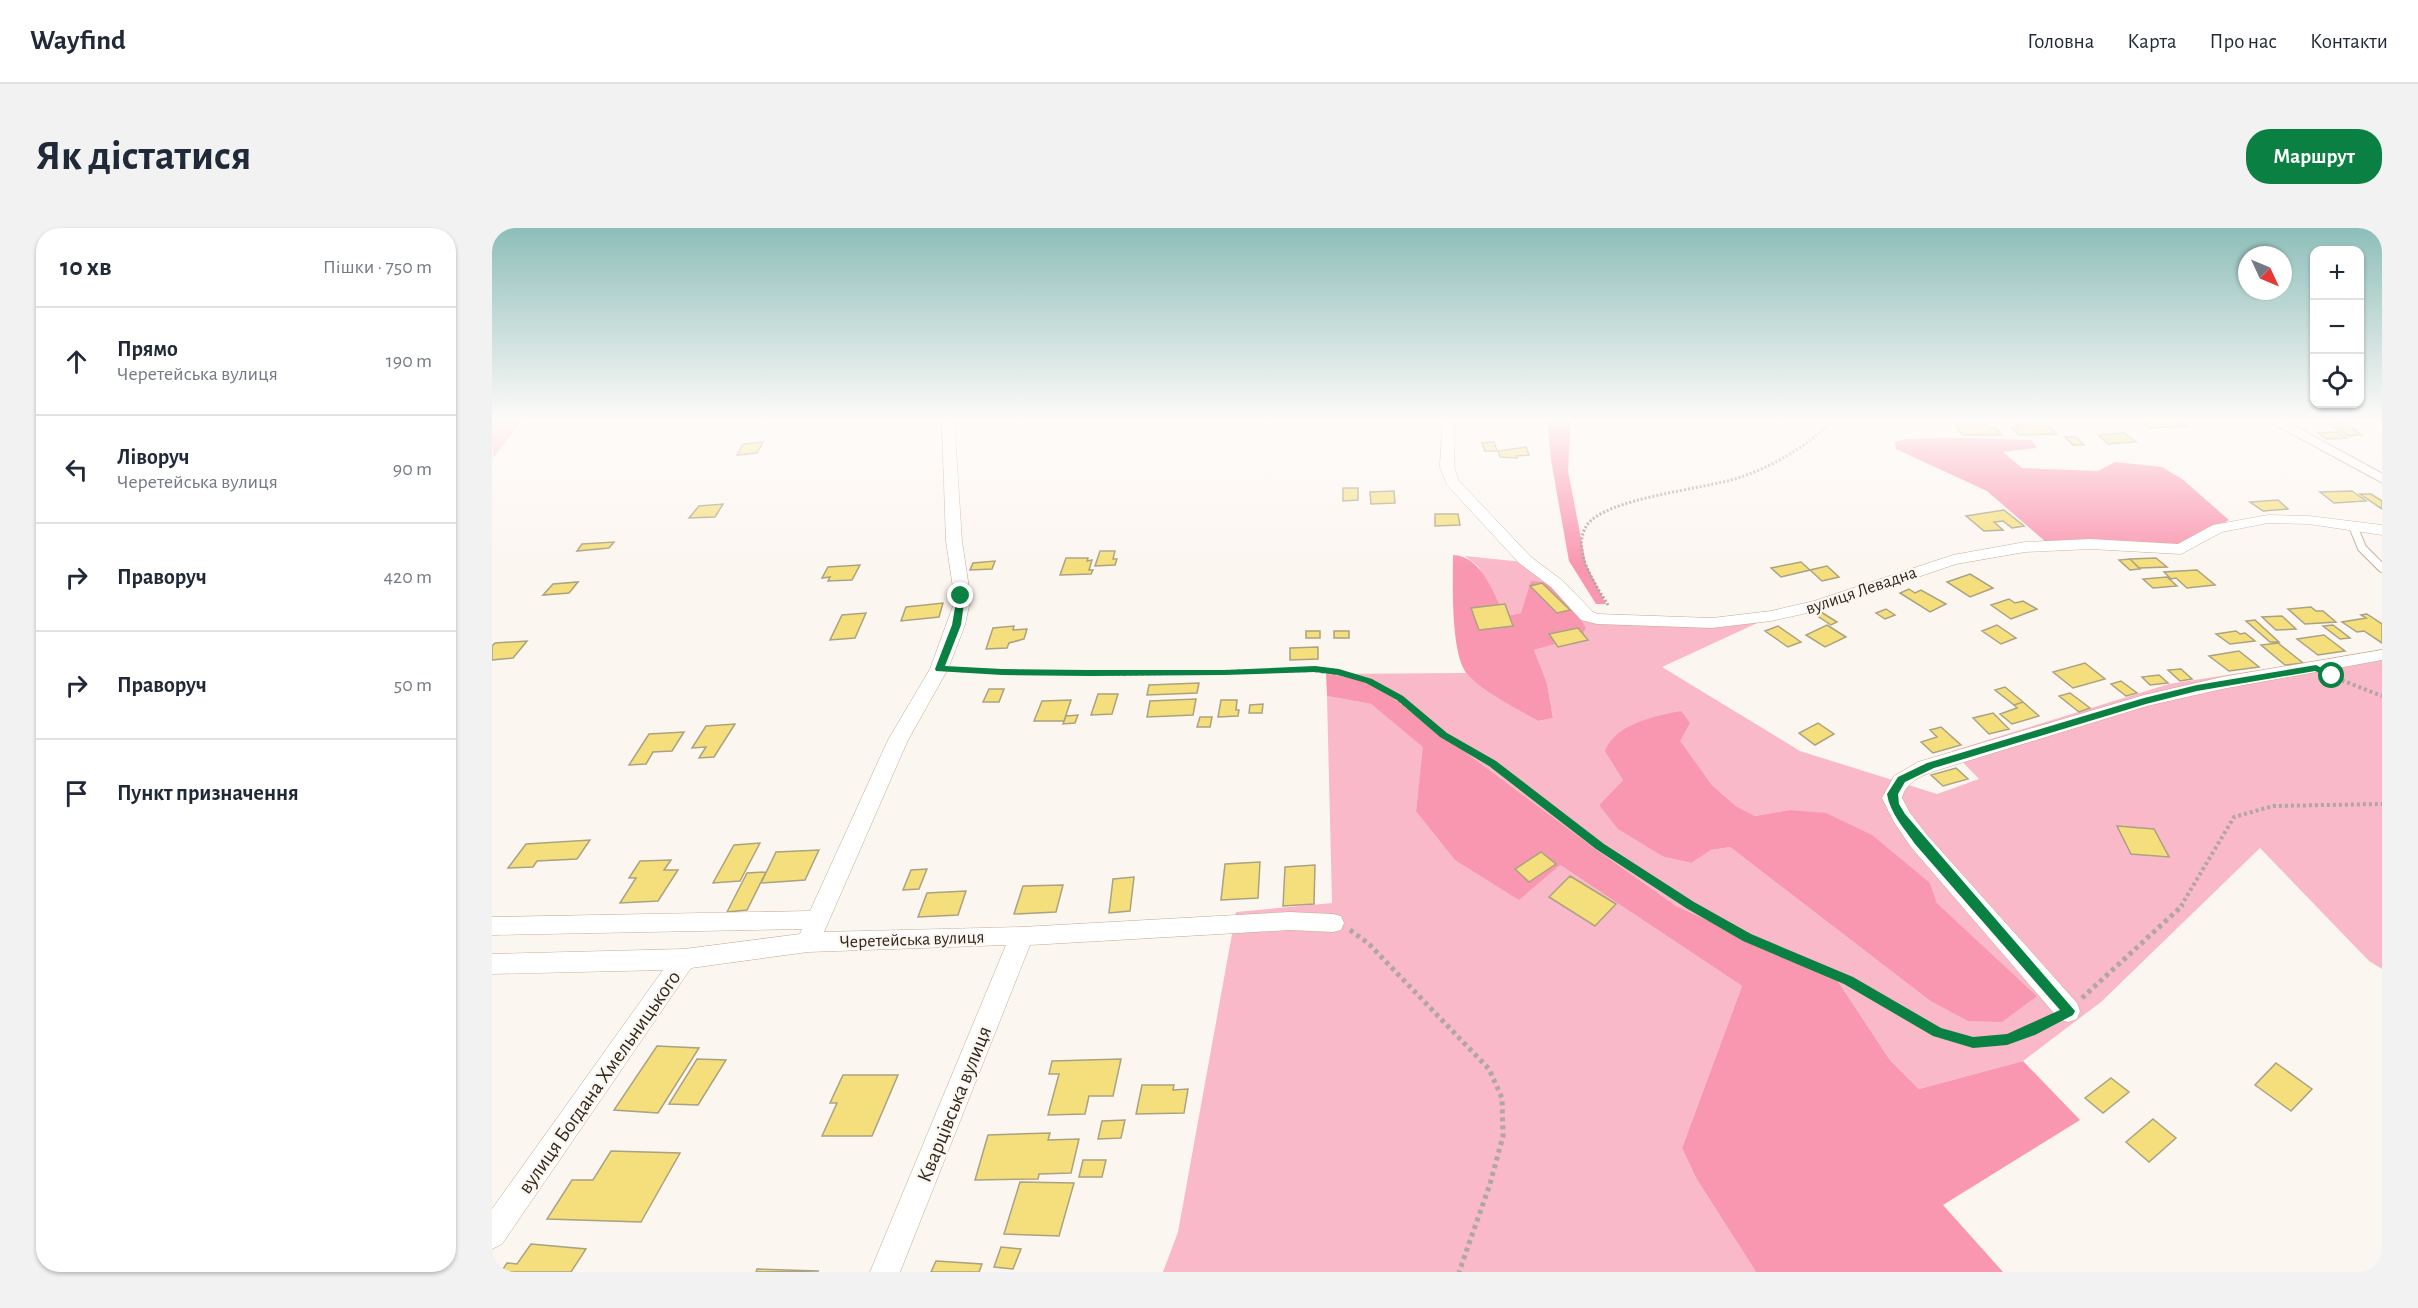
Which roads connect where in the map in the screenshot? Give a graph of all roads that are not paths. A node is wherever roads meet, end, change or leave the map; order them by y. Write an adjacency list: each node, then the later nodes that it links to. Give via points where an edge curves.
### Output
1 (950, 468): 9 (street, via 961,588 961,606 952,638 939,669 898,740)
2 (1447, 468): 5 (street, вулиця Левадна, via 1452,482 1517,552 1557,584 1587,616 1617,621 1712,623 1770,616 1819,605 1953,560 2017,548 2090,544 2181,549 2218,528 2268,519)
3 (2363, 468): 4 (lane)
4 (2382, 478)
5 (2353, 526): 6 (street, вулиця Левадна); 7 (lane, via 2362,548)
6 (2382, 530)
7 (2382, 568)
8 (2382, 655): 16 (street, via 2222,683 2133,704 1931,765 1909,775 1896,787 1892,794 1894,804 1919,841)
9 (819, 920): 11 (street); 13 (street)
10 (1333, 923): 12 (street, Черетейська вулиця, via 1290,921)
11 (492, 926)
12 (1022, 936): 13 (street, Черетейська вулиця); 18 (street, Кварцівська вулиця)
13 (808, 942): 14 (street, Черетейська вулиця)
14 (684, 959): 15 (street, Черетейська вулиця); 17 (street, вулиця Богдана Хмельницького)
15 (492, 964)
16 (2068, 1011)
17 (492, 1234)
18 (885, 1272)

